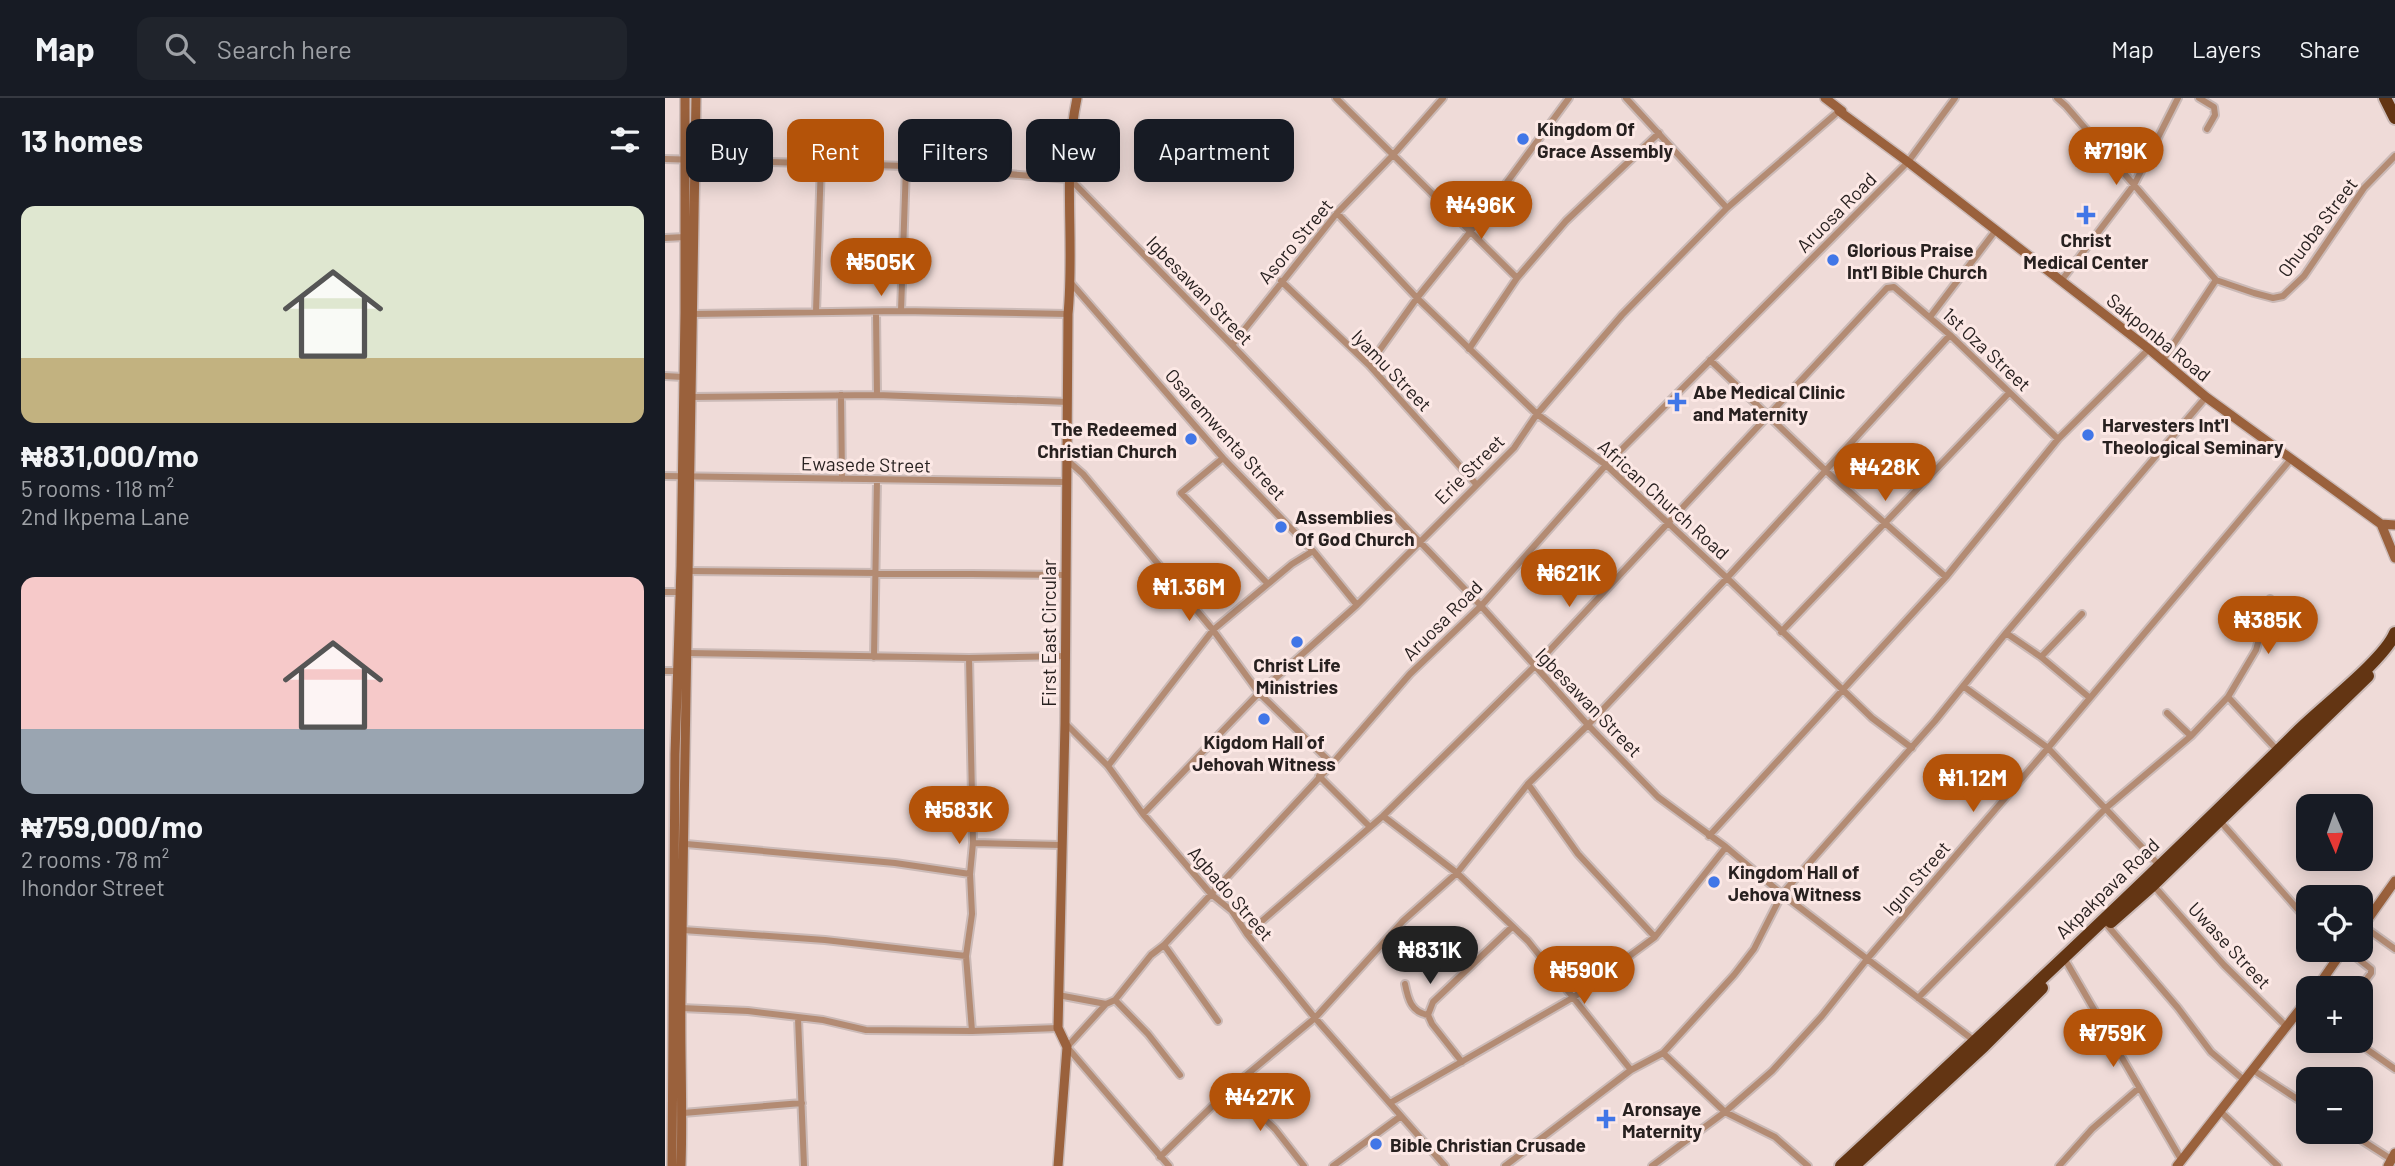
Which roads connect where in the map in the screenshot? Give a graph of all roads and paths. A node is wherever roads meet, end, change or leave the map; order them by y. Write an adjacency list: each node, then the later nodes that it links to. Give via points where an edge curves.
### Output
1 (685, 98): 16 (main road)
2 (695, 98): 17 (main road)
3 (1077, 98): 18 (main road, First East Circular)
4 (1336, 98): 21 (street)
5 (1443, 98): 21 (street, Asoro Street)
6 (1569, 98): 36 (street)
7 (1626, 98): 20 (street)
8 (1825, 98): 14 (main road, Sakponba Road)
9 (1955, 98): 25 (street, Aruosa Road)
10 (2057, 98): 32 (street)
11 (2178, 98): 32 (street)
12 (2199, 98): 19 (street, via 2214,107)
13 (2385, 98): 15 (highway)
14 (1839, 111): 25 (main road, Sakponba Road); 33 (street, Erie Street)
15 (2395, 118)
16 (687, 119)
17 (693, 119)
18 (1073, 119)
19 (2207, 129)
20 (1659, 133): 33 (street); 39 (street, via 1566,221)
21 (1393, 155): 34 (street, Asoro Street); 36 (street)
22 (2395, 156): 40 (street, Ohuoba Street, via 2364,188 2304,276 2283,296 2273,298)
23 (665, 159): 24 (street)
24 (686, 160)
25 (1907, 162): 35 (main road, Sakponba Road); 55 (street, Aruosa Road)
26 (689, 182): 37 (main road)
27 (690, 182): 48 (main road)
28 (820, 182): 45 (street)
29 (905, 182): 47 (street)
30 (1070, 182): 43 (main road, First East Circular)
31 (1073, 182): 52 (street, Igbesawan Street)
32 (2134, 186): 40 (street); 42 (street)
33 (1727, 208): 66 (street, Erie Street, via 1622,315)
34 (1337, 213): 41 (street, Asoro Street); 44 (street, African Church Road)
35 (1996, 230): 42 (main road, Sakponba Road); 50 (street)
36 (1471, 231): 39 (street); 44 (street)
37 (685, 237): 38 (street); 59 (main road)
38 (665, 238)
39 (1517, 278): 53 (street)
40 (2216, 280): 56 (street)
41 (1281, 281): 52 (street, Asoro Street); 57 (street, Iyamu Street)
42 (2061, 281): 54 (main road, Sakponba Road)
43 (1071, 283): 49 (main road, First East Circular); 69 (street, Osaremwenta Street)
44 (1417, 298): 53 (street, African Church Road); 57 (street)
45 (816, 312): 46 (street); 48 (street)
46 (876, 312): 47 (street); 62 (street)
47 (901, 312): 49 (street)
48 (693, 314): 63 (main road)
49 (1068, 314): 65 (main road, First East Circular)
50 (1930, 317): 51 (street, 1st Oza Street); 67 (street, 1st Oza Street, via 1892,287 1887,288)
51 (1950, 335): 60 (street, 1st Oza Street); 73 (street)
52 (1232, 345): 84 (street, Igbesawan Street)
53 (1469, 349): 66 (street, African Church Road)
54 (2149, 349): 56 (main road, Sakponba Road); 68 (street)
55 (1710, 360): 67 (street); 72 (street, Aruosa Road)
56 (2163, 360): 64 (main road, Sakponba Road)
57 (1369, 366): 79 (street, Iyamu Street)
58 (665, 376): 59 (street)
59 (684, 377): 75 (main road)
60 (2009, 393): 68 (street, 1st Oza Street); 81 (street)
61 (841, 395): 62 (street); 63 (street); 76 (street)
62 (877, 395): 65 (street)
63 (692, 397): 75 (main road)
64 (2206, 397): 70 (main road, Sakponba Road); 101 (street)
65 (1068, 402): 71 (main road, First East Circular)
66 (1537, 414): 72 (street, African Church Road); 79 (street, Erie Street, via 1514,448)
67 (1767, 414): 73 (street); 80 (street)
68 (2058, 439): 90 (street)
69 (1223, 458): 85 (street, Osaremwenta Street); 92 (street, via 1181,493)
70 (2291, 459): 82 (main road, Sakponba Road); 116 (street, Igun Street)
71 (1067, 460): 78 (main road, First East Circular); 99 (street)
72 (1606, 465): 80 (street, African Church Road); 97 (street, Aruosa Road)
73 (1825, 470): 81 (street); 91 (street)
74 (665, 476): 75 (street, Ewasede Street)
75 (686, 477): 76 (street, Ewasede Street); 87 (main road); 94 (main road)
76 (842, 479): 77 (street, Ewasede Street)
77 (877, 480): 78 (street, Ewasede Street); 88 (street)
78 (1066, 482): 89 (main road, First East Circular)
79 (1476, 484): 84 (street, Erie Street)
80 (1666, 523): 91 (street, African Church Road); 109 (street)
81 (1886, 523): 90 (street); 100 (street)
82 (2381, 524): 83 (main road); 86 (main road)
83 (2395, 525)
84 (1418, 542): 96 (street, Erie Street); 97 (street, Igbesawan Street)
85 (1313, 551): 92 (street); 96 (street, Osaremwenta Street)
86 (2395, 558)
87 (688, 571): 88 (street); 103 (main road)
88 (877, 573): 89 (street); 106 (street)
89 (1065, 575): 105 (main road, First East Circular)
90 (1946, 577): 113 (street)
91 (1727, 578): 100 (street, African Church Road); 119 (street)
92 (1267, 583): 99 (street)
93 (665, 592): 94 (street)
94 (680, 592): 111 (main road)
95 (2270, 599): 115 (street, via 2256,650)
96 (1357, 605): 114 (street, Erie Street)
97 (1481, 606): 109 (street, Igbesawan Street); 125 (street, Aruosa Road, via 1410,674)
98 (2082, 614): 107 (street)
99 (1213, 630): 114 (street); 126 (street)
100 (1781, 632): 113 (street, African Church Road)
101 (2006, 633): 107 (street); 112 (street)
102 (2395, 634): 123 (highway, Akpakpava Road, via 2387,648)
103 (687, 653): 106 (street); 137 (main road)
104 (2395, 654): 132 (highway, Akpakpava Road)
105 (1066, 656): 108 (street); 118 (main road, First East Circular)
106 (874, 657): 108 (street)
107 (2041, 657): 116 (street)
108 (969, 658): 136 (street)
109 (1534, 667): 119 (street, Igbesawan Street); 131 (street)
110 (665, 671): 111 (street)
111 (678, 671): 124 (main road)
112 (1963, 686): 121 (street); 122 (street)
113 (1844, 691): 121 (street, African Church Road); 135 (street)
114 (1259, 693): 125 (street); 130 (street, Erie Street)
115 (2228, 697): 120 (street); 123 (street)
116 (2089, 698): 122 (street, Igun Street)
117 (2167, 713): 120 (street)
118 (1065, 723): 126 (street, Agbado Street); 138 (main road, First East Circular)
119 (1588, 725): 128 (street); 135 (street, Igbesawan Street, via 1658,797)
120 (2191, 736): 129 (street)
121 (1912, 748): 146 (street)
122 (2048, 748): 129 (street); 158 (street, Igun Street)
123 (2278, 751): 140 (highway, Akpakpava Road)
124 (670, 754): 134 (main road)
125 (1332, 764): 127 (street, Aruosa Road)
126 (1108, 766): 130 (street, Agbado Street)
127 (1319, 776): 133 (street); 145 (street, Aruosa Road)
128 (1528, 784): 141 (street); 154 (street, via 1579,854)
129 (2106, 808): 140 (street); 165 (street)
130 (1143, 814): 145 (street, Agbado Street)
131 (1383, 816): 133 (street); 141 (street)
132 (2220, 820): 144 (highway, Akpakpava Road); 147 (street)
133 (1370, 827): 152 (street)
134 (670, 833): 151 (main road)
135 (1709, 836): 139 (street, Igbesawan Street)
136 (973, 843): 138 (street); 142 (street)
137 (686, 844): 142 (street); 151 (main road)
138 (1061, 845): 163 (main road, First East Circular)
139 (1726, 847): 146 (street, Igbesawan Street); 154 (street)
140 (2159, 865): 178 (highway, Akpakpava Road)
141 (1457, 873): 150 (street); 172 (street, via 1403,921)
142 (971, 874): 157 (street)
143 (2395, 881): 148 (main road)
144 (2153, 885): 149 (highway, Akpakpava Road); 174 (street, Uwase Street)
145 (1211, 894): 152 (street, Agbado Street, via 1232,911); 155 (street, Aruosa Road)
146 (1782, 894): 158 (street, Igbesawan Street); 180 (street, via 1754,949)
147 (2296, 907)
148 (2373, 912)
149 (2107, 925): 160 (highway, Akpakpava Road); 187 (street, via 2211,1052)
150 (1512, 927): 164 (street); 170 (street, via 1433,1002)
151 (674, 931): 157 (street, via 825,940); 168 (main road); 177 (main road)
152 (1247, 934): 172 (street, Agbado Street)
153 (2373, 934): 156 (street)
154 (1655, 937): 164 (street)
155 (1164, 945): 166 (street, Aruosa Road); 173 (street)
156 (2395, 949)
157 (966, 956): 176 (street)
158 (1868, 958): 165 (street, Igbesawan Street); 194 (street, Igun Street, via 1772,1071)
159 (2359, 962): 161 (street, via 2371,969)
160 (2067, 963): 178 (highway, Akpakpava Road); 189 (street)
161 (2369, 976)
162 (1405, 984): 170 (street, via 1409,1002)
163 (1058, 995): 167 (street); 175 (main road, First East Circular)
164 (1574, 997): 182 (street); 184 (street)
165 (1918, 998): 178 (street, Igbesawan Street)
166 (1115, 1000): 167 (street, Aruosa Road); 186 (street)
167 (1106, 1004): 179 (street, Aruosa Road)
168 (681, 1008): 171 (street); 196 (main road)
169 (2296, 1014): 174 (main road)
170 (1428, 1015): 182 (street)
171 (798, 1018): 176 (street, via 866,1030); 191 (street)
172 (1315, 1018): 188 (street); 192 (street, Agbado Street)
173 (1218, 1021)
174 (2286, 1026): 185 (main road)
175 (1058, 1028): 176 (street); 179 (main road, First East Circular)
176 (972, 1031)
177 (669, 1043): 195 (main road)
178 (1980, 1044): 213 (highway, Akpakpava Road); 214 (highway, Akpakpava Road)
179 (1067, 1047): 199 (street); 205 (main road, First East Circular)
180 (1663, 1053): 184 (street); 194 (street)
181 (2372, 1053): 183 (street)
182 (1462, 1062): 192 (street)
183 (2395, 1069)
184 (1631, 1070): 210 (street)
185 (2253, 1070): 187 (main road); 190 (street)
186 (1180, 1074)
187 (2244, 1080): 193 (main road)
188 (1232, 1087): 199 (street); 207 (street)
189 (2139, 1088): 201 (street); 215 (street)
190 (2296, 1098)
191 (802, 1103): 196 (street); 204 (street)
192 (1390, 1103): 197 (street, Agbado Street)
193 (2220, 1111): 201 (main road); 216 (street)
194 (1725, 1112): 211 (street, Igun Street); 212 (street, via 1775,1138)
195 (668, 1113): 202 (main road)
196 (683, 1113): 203 (main road)
197 (1401, 1116): 208 (street); 209 (street, Agbado Street)
198 (2368, 1144): 200 (street)
199 (1160, 1157): 206 (street)
200 (2391, 1159)
201 (2180, 1163)
202 (672, 1166)
203 (681, 1166)
204 (804, 1166)
205 (1058, 1166)
206 (1169, 1166)
207 (1304, 1166)
208 (1333, 1166)
209 (1445, 1166)
210 (1505, 1166)
211 (1652, 1166)
212 (1808, 1166)
213 (1841, 1166)
214 (1854, 1166)
215 (2059, 1166)
216 (2278, 1166)

